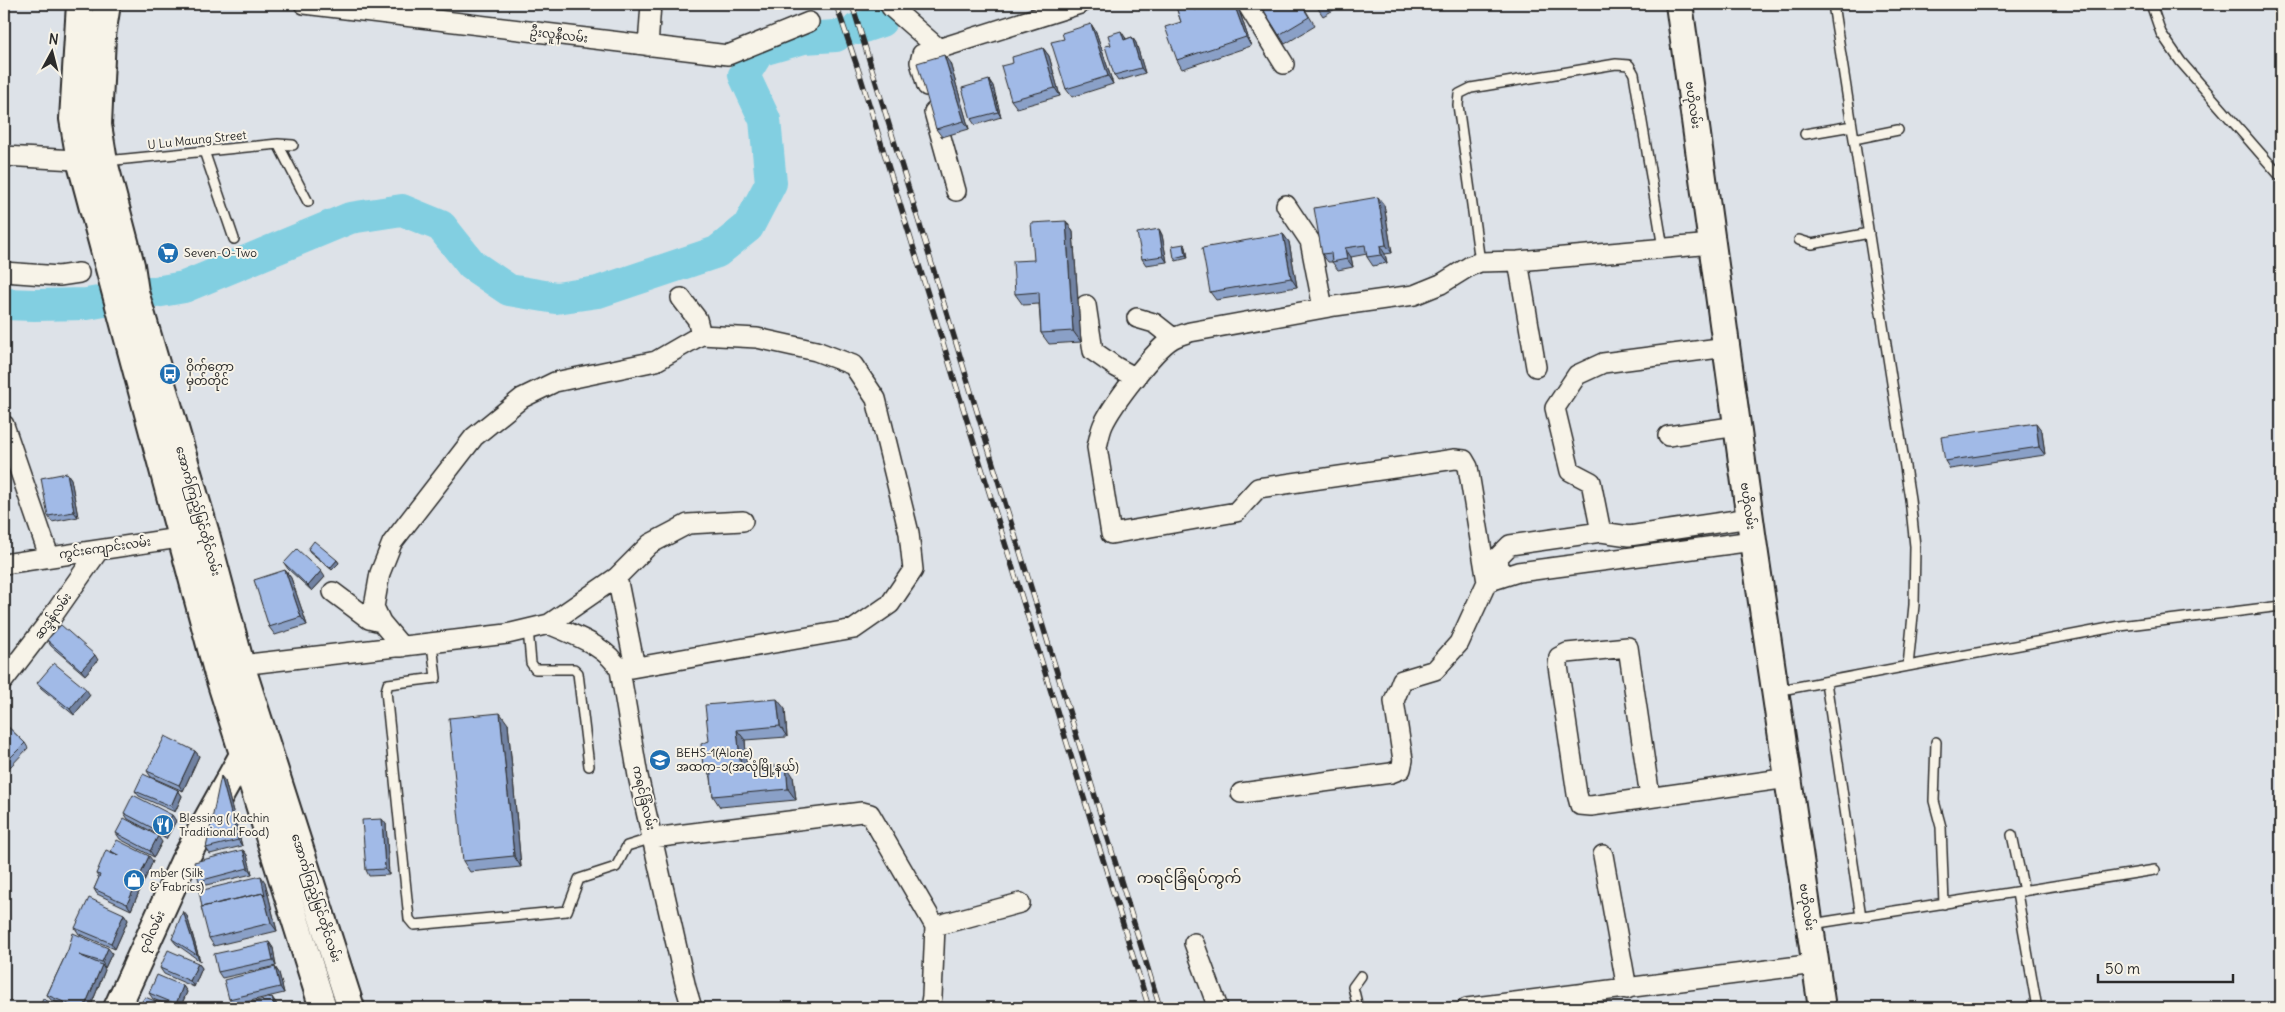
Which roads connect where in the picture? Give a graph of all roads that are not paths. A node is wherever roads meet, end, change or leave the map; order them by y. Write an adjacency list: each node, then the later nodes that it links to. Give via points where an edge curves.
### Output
1 (80, 4): 24 (main road, အောက်ကြည့်မြင်တိုင်လမ်း, via 73,119)
2 (107, 4): 24 (main road, အောက်ကြည့်မြင်တိုင်လမ်း, via 102,36 98,125)
3 (304, 4): 11 (street, ဦးလူနီလမ်း)
4 (651, 4): 13 (street)
5 (890, 4): 14 (street)
6 (1080, 4): 14 (street)
7 (1247, 4): 15 (street)
8 (1679, 4): 32 (main road, ဗဟိုလမ်း)
9 (1833, 4): 16 (lane)
10 (2151, 4): 25 (lane, via 2161,33 2181,62)
11 (389, 9): 13 (street, ဦးလူနီလမ်း)
12 (809, 22): 13 (street, ဦးလူနီလမ်း, via 728,55)
13 (648, 46)
14 (939, 49): 26 (street, via 922,54 920,62)
15 (1284, 64)
16 (1852, 126): 18 (lane); 19 (lane)
17 (1898, 130): 19 (lane)
18 (1806, 134)
19 (1854, 139): 29 (lane)
20 (278, 144): 21 (lane, U Lu Maung Street); 22 (lane, U Lu Maung Street); 27 (lane)
21 (293, 145)
22 (204, 151): 24 (lane, U Lu Maung Street); 30 (lane)
23 (4, 156): 24 (street)
24 (92, 161): 53 (main road, အောက်ကြည့်မြင်တိုင်လမ်း, via 131,266 126,296)
25 (2281, 177)
26 (956, 191)
27 (308, 202)
28 (1286, 205): 40 (street, via 1310,241)
29 (1869, 233): 31 (lane, via 1812,244); 67 (lane, via 1915,546)
30 (234, 238)
31 (1799, 240)
32 (1712, 244): 33 (street); 44 (main road, ဗဟိုလမ်း)
33 (1663, 248): 34 (street); 35 (lane, via 1634,74 1629,65 1616,64 1471,88 1459,94)
34 (1518, 261): 35 (street); 45 (street)
35 (1480, 262): 40 (street, via 1414,295)
36 (4, 272): 37 (street, via 59,276)
37 (79, 273)
38 (681, 298): 42 (street, via 697,319)
39 (1086, 305): 46 (street, via 1093,351)
40 (1323, 308): 43 (street, via 1190,332)
41 (1137, 318): 43 (street, via 1154,323)
42 (700, 335): 61 (street, via 656,361 555,382 522,398 474,437 392,543 380,573 374,607); 68 (street, via 757,338 816,351 853,365 876,399 909,533 913,570 890,604 854,629)
43 (1173, 338): 46 (street, via 1159,349)
44 (1726, 347): 48 (main road, ဗဟိုလမ်း); 52 (street, via 1604,364 1577,375 1555,408 1570,471 1591,482)
45 (1536, 367)
46 (1136, 378): 58 (street, via 1104,423 1097,447 1111,534 1236,512 1258,488 1455,458 1464,460 1468,467)
47 (4, 425): 55 (street)
48 (1738, 426): 49 (street); 51 (main road, ဗဟိုလမ်း)
49 (1668, 436)
50 (743, 521): 57 (street, via 688,524 650,544)
51 (1752, 529): 52 (street, via 1628,536); 58 (street, via 1518,572); 71 (main road, ဗဟိုလမ်း)
52 (1601, 532): 58 (street, via 1510,545 1498,557)
53 (193, 535): 54 (street, ကွင်းကျောင်းလမ်း); 66 (main road, အောက်ကြည့်မြင်တိုင်လမ်း); 74 (main road, အောက်ကြည့်မြင်တိုင်လမ်း, via 217,671)
54 (99, 550): 55 (street, ကွင်းကျောင်းလမ်း); 69 (street, ဆဒ္ဒန်လမ်း)
55 (49, 556): 56 (street, ကွင်းကျောင်းလမ်း)
56 (4, 564)
57 (616, 578): 62 (street); 68 (street, ကရင်ခြံလမ်း)
58 (1493, 580): 77 (street, via 1459,643 1435,670 1402,680 1394,701 1403,760 1401,769)
59 (333, 592): 61 (street, via 369,619)
60 (2281, 606): 67 (lane, via 2120,626)
61 (381, 622): 65 (street)
62 (549, 624): 63 (street); 68 (street, via 591,644)
63 (528, 629): 64 (street); 75 (lane, via 531,663 536,669 574,669 578,674)
64 (432, 644): 65 (street); 80 (lane, via 436,678 388,684 386,691 409,919 414,925 567,911 579,880 616,867 627,846)
65 (402, 647): 66 (street)
66 (241, 665): 72 (main road, အောက်ကြည့်မြင်တိုင်လမ်း)
67 (1908, 666): 70 (lane)
68 (627, 668): 80 (street, ကရင်ခြံလမ်း, via 627,720)
69 (4, 680)
70 (1826, 682): 71 (lane); 86 (lane)
71 (1776, 691): 76 (main road, ဗဟိုလမ်း)
72 (260, 724): 74 (main road, ငုဝါလမ်း); 96 (main road, အောက်ကြည့်မြင်တိုင်လမ်း)
73 (1936, 742): 85 (lane, via 1934,801 1941,827)
74 (244, 754): 94 (main road, ငုဝါလမ်း, via 184,861); 95 (main road, အောက်ကြည့်မြင်တိုင်လမ်း)
75 (589, 766)
76 (1788, 778): 78 (street); 87 (main road, ဗဟိုလမ်း)
77 (1241, 793)
78 (1650, 797): 78 (street, via 1580,805 1558,657 1567,653 1628,647)
79 (2012, 836): 83 (lane)
80 (653, 838): 88 (street, via 862,812 870,814); 97 (street, ကရင်ခြံလမ်း)
81 (1603, 855): 92 (street)
82 (2155, 870): 83 (lane)
83 (2021, 892): 85 (lane); 103 (lane)
84 (1020, 903): 88 (street)
85 (1944, 904): 86 (lane)
86 (1861, 917): 87 (lane)
87 (1810, 924): 90 (main road, ဗဟိုလမ်း)
88 (935, 926): 98 (street)
89 (1194, 943): 99 (street)
90 (1815, 964): 92 (street); 102 (main road, ဗဟိုလမ်း)
91 (1361, 976): 100 (lane, via 1353,988)
92 (1627, 989): 93 (street)
93 (1606, 1000): 101 (street)
94 (117, 1008)
95 (323, 1008)
96 (351, 1008)
97 (692, 1008)
98 (930, 1008)
99 (1218, 1008)
100 (1358, 1008)
101 (1467, 1008)
102 (1822, 1008)
103 (2036, 1008)

